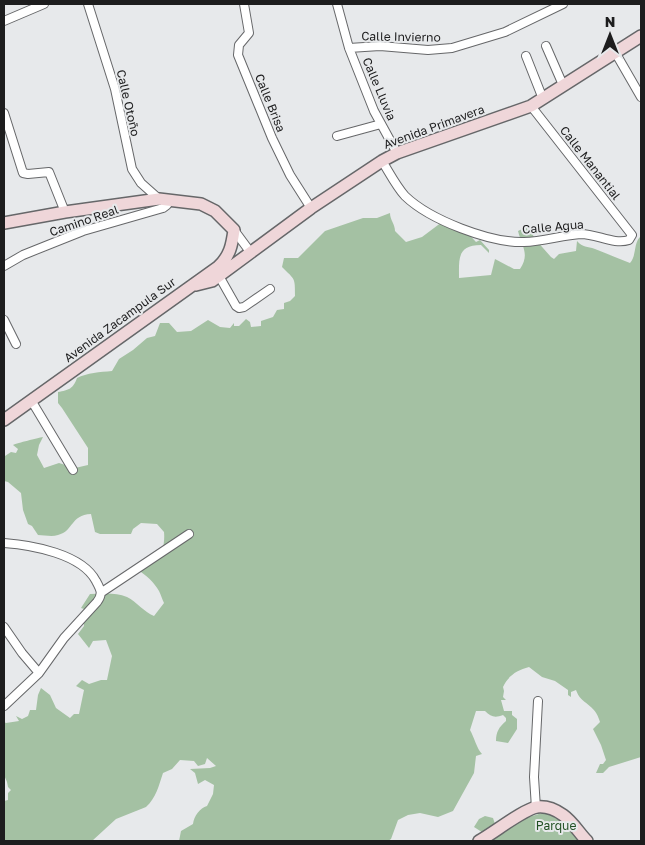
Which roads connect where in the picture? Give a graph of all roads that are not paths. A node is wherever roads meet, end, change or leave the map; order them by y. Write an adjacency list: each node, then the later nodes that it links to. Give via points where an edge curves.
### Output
1 (44, 4): 6 (street)
2 (88, 4): 21 (street, Calle Otoño, via 115,89 132,168 141,183)
3 (244, 4): 22 (street, Calle Brisa, via 249,33 239,44 238,55 272,138)
4 (338, 4): 9 (street, Calle Lluvia)
5 (564, 4): 9 (street, Calle Invierno, via 505,32 452,48)
6 (4, 21)
7 (641, 36): 10 (main road, Avenida Primavera)
8 (546, 46): 12 (street)
9 (349, 48): 17 (street, Calle Lluvia)
10 (615, 52): 12 (main road, Avenida Primavera); 13 (street)
11 (526, 56): 14 (street)
12 (563, 85): 14 (main road, Avenida Primavera)
13 (641, 97)
14 (543, 99): 15 (main road, Avenida Primavera)
15 (531, 106): 19 (main road, Avenida Primavera); 26 (street, Calle Manantial)
16 (4, 113): 23 (street, via 23,173 49,172)
17 (381, 124): 18 (street); 19 (street, Calle Lluvia)
18 (337, 136)
19 (397, 153): 20 (main road, Avenida Primavera)
20 (382, 160): 22 (main road, Avenida Primavera); 26 (street, Calle Agua, via 406,196 434,216 494,238 522,242 582,234 624,242)
21 (165, 199): 23 (main road); 25 (main road, via 211,208); 28 (street, Camino Real, via 168,205 163,208 83,231)
22 (311, 208): 27 (main road, Avenida Primavera)
23 (65, 212): 24 (main road)
24 (4, 223)
25 (234, 230): 27 (street); 30 (main road, Avenida Zacampula Sur, via 227,258)
26 (632, 235)
27 (251, 253): 29 (main road, Avenida Primavera)
28 (4, 266)
29 (219, 276): 30 (main road, Avenida Primavera, via 208,283); 31 (street, via 239,308)
30 (192, 285): 34 (main road, Avenida Zacampula Sur)
31 (270, 289)
32 (4, 320): 33 (street)
33 (16, 344)
34 (31, 400): 35 (main road, Avenida Zacampula Sur); 36 (street)
35 (4, 420)
36 (73, 470)
37 (188, 534): 39 (street)
38 (4, 543): 39 (street, via 42,549 70,559 94,577)
39 (102, 592): 41 (street)
40 (4, 628): 41 (street)
41 (39, 673): 43 (street)
42 (538, 701): 44 (street, via 534,777)
43 (4, 706)
44 (536, 808): 45 (main road); 46 (main road, via 547,808 563,815)
45 (480, 841)
46 (587, 841)

